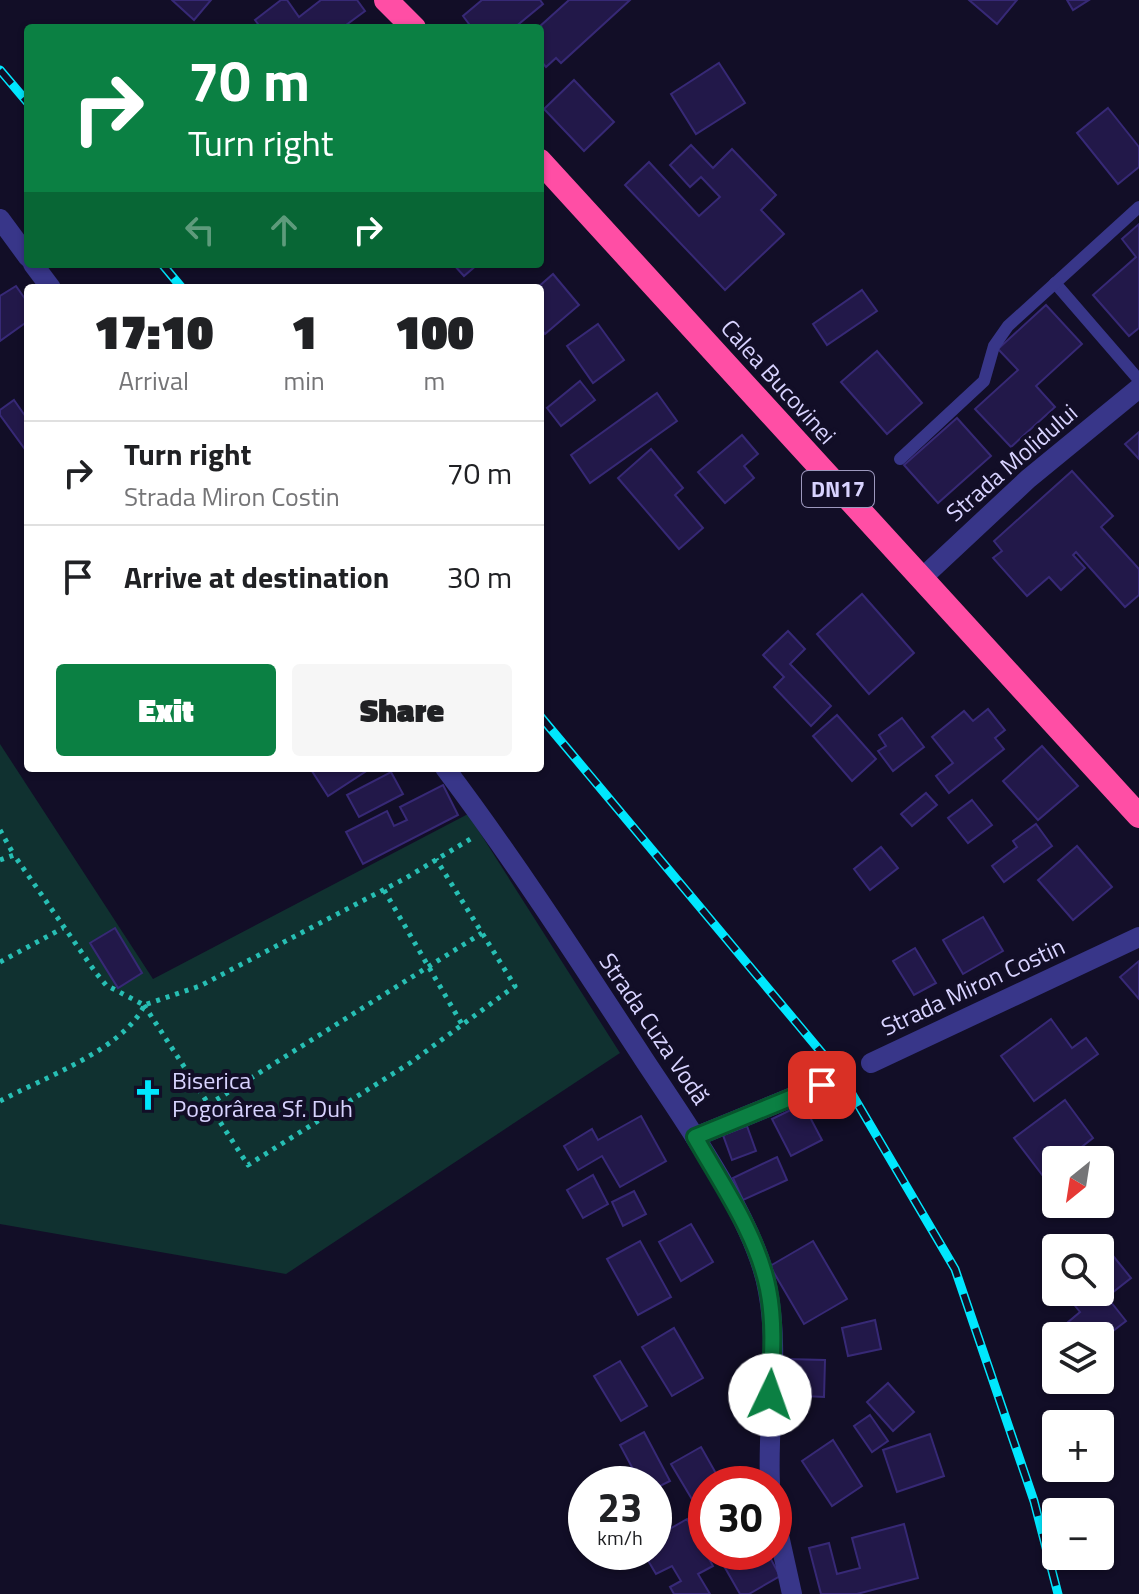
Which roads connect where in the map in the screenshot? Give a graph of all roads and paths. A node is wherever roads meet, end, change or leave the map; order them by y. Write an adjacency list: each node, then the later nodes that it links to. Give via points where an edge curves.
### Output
1 (386, 0): 2 (highway)
2 (410, 24)
3 (544, 165): 11 (highway, Calea Bucovinei / DN17)
4 (1139, 207): 7 (lane)
5 (0, 219): 6 (street)
6 (24, 252)
7 (1055, 283): 8 (lane); 10 (lane, via 1008,326 974,393)
8 (1139, 380)
9 (1139, 388): 11 (street, Strada Molidului, via 1028,479)
10 (900, 459)
11 (921, 579): 13 (highway, Calea Bucovinei / DN17)
12 (448, 772): 14 (street, Strada Cuza Vodă)
13 (1139, 816)
14 (489, 828): 17 (path); 31 (street, Strada Cuza Vodă)
15 (0, 830): 16 (path)
16 (14, 855): 18 (path); 20 (path)
17 (436, 859): 19 (path); 21 (path)
18 (0, 860)
19 (384, 890): 24 (path); 25 (path, via 200,986)
20 (63, 928): 23 (path); 25 (path, via 106,985)
21 (482, 933): 24 (path); 26 (path, via 515,986)
22 (1139, 937): 27 (street, Strada Miron Costin)
23 (0, 962)
24 (427, 967): 26 (path); 30 (path)
25 (144, 1005): 29 (path, via 137,1020 113,1041); 30 (path)
26 (463, 1026): 30 (path, via 248,1165)
27 (871, 1063)
28 (822, 1085): 31 (street)
29 (0, 1101)
30 (208, 1105)
31 (695, 1137): 32 (street, Strada Cuza Vodă, via 759,1256 768,1290 773,1340)
32 (770, 1466)
33 (787, 1570): 34 (street)
34 (792, 1594)

